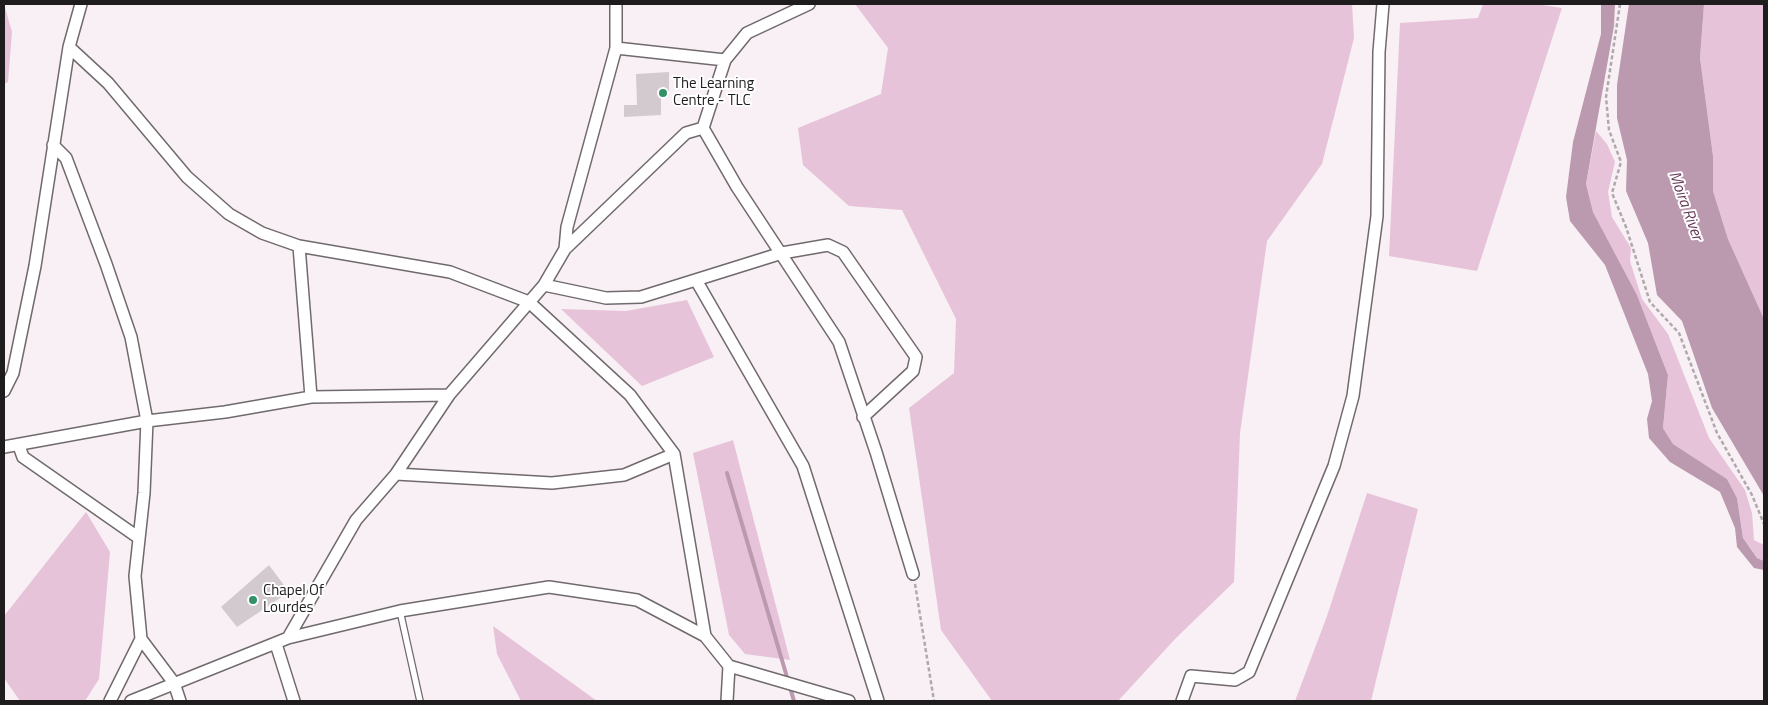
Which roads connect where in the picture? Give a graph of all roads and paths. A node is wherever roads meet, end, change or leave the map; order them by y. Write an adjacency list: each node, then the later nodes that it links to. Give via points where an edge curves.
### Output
1 (81, 4): 6 (street)
2 (616, 4): 7 (street)
3 (809, 4): 8 (street, via 747,33)
4 (1383, 4): 45 (street, via 1379,52 1377,216 1353,396 1334,466 1249,672 1235,680 1191,676)
5 (1620, 4): 26 (path, via 1606,97 1609,130 1621,162 1612,193 1650,302 1679,333 1717,433 1752,495)
6 (69, 47): 10 (street); 11 (street, via 108,83 187,177 229,214 262,233)
7 (616, 48): 8 (street); 12 (street, via 567,227)
8 (725, 60): 9 (street)
9 (703, 128): 12 (street, via 686,132); 13 (street, via 737,187)
10 (53, 145): 17 (street, via 35,266 13,372); 21 (street, via 66,158 132,337)
11 (299, 246): 16 (street, via 450,272); 19 (street)
12 (566, 249): 15 (street)
13 (782, 253): 14 (street); 20 (street, via 839,342); 20 (street, via 828,245 843,252 916,356 914,371)
14 (696, 280): 15 (street, via 641,297 606,298); 43 (street, via 803,466)
15 (544, 285): 16 (street)
16 (529, 302): 18 (street); 24 (street, via 630,396)
17 (4, 391)
18 (449, 395): 19 (street); 25 (street)
19 (310, 397): 21 (street)
20 (863, 417): 28 (street)
21 (147, 421): 22 (street); 27 (street)
22 (19, 446): 23 (street); 27 (street, via 23,457)
23 (4, 447)
24 (674, 454): 25 (street, via 624,475 552,483); 30 (street)
25 (396, 474): 31 (street, via 356,520)
26 (1764, 524)
27 (139, 538): 32 (street, via 135,576)
28 (913, 574): 44 (path)
29 (400, 611): 30 (street, via 549,587 637,600); 31 (street); 40 (lane)
30 (705, 636): 34 (street)
31 (288, 638): 33 (street)
32 (141, 639): 35 (street); 36 (street)
33 (276, 644): 35 (street); 39 (street)
34 (729, 666): 41 (street); 42 (street)
35 (174, 683): 37 (street); 38 (street)
36 (110, 701)
37 (131, 701)
38 (180, 701)
39 (294, 701)
40 (420, 701)
41 (727, 701)
42 (850, 701)
43 (878, 701)
44 (934, 701)
45 (1182, 701)

